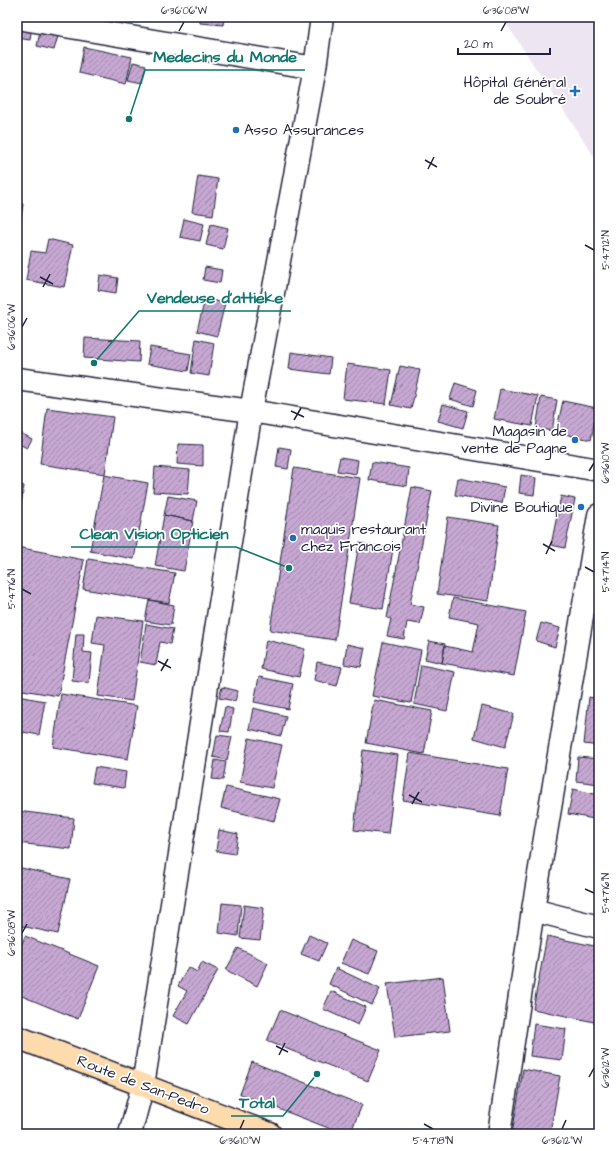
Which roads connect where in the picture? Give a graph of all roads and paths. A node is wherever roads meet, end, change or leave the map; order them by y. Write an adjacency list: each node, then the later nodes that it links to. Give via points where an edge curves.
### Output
1 (322, 17): 3 (street)
2 (30, 18): 3 (street)
3 (315, 68): 5 (street)
4 (17, 379): 5 (street)
5 (250, 411): 6 (street); 11 (street)
6 (599, 470)
7 (599, 515): 8 (street)
8 (533, 910): 9 (street); 14 (street)
9 (599, 927)
10 (17, 1037): 11 (main road, Route de San-Pedro)
11 (143, 1085): 12 (street); 13 (main road, Route de San-Pedro)
12 (130, 1134)
13 (270, 1134)
14 (499, 1134)

